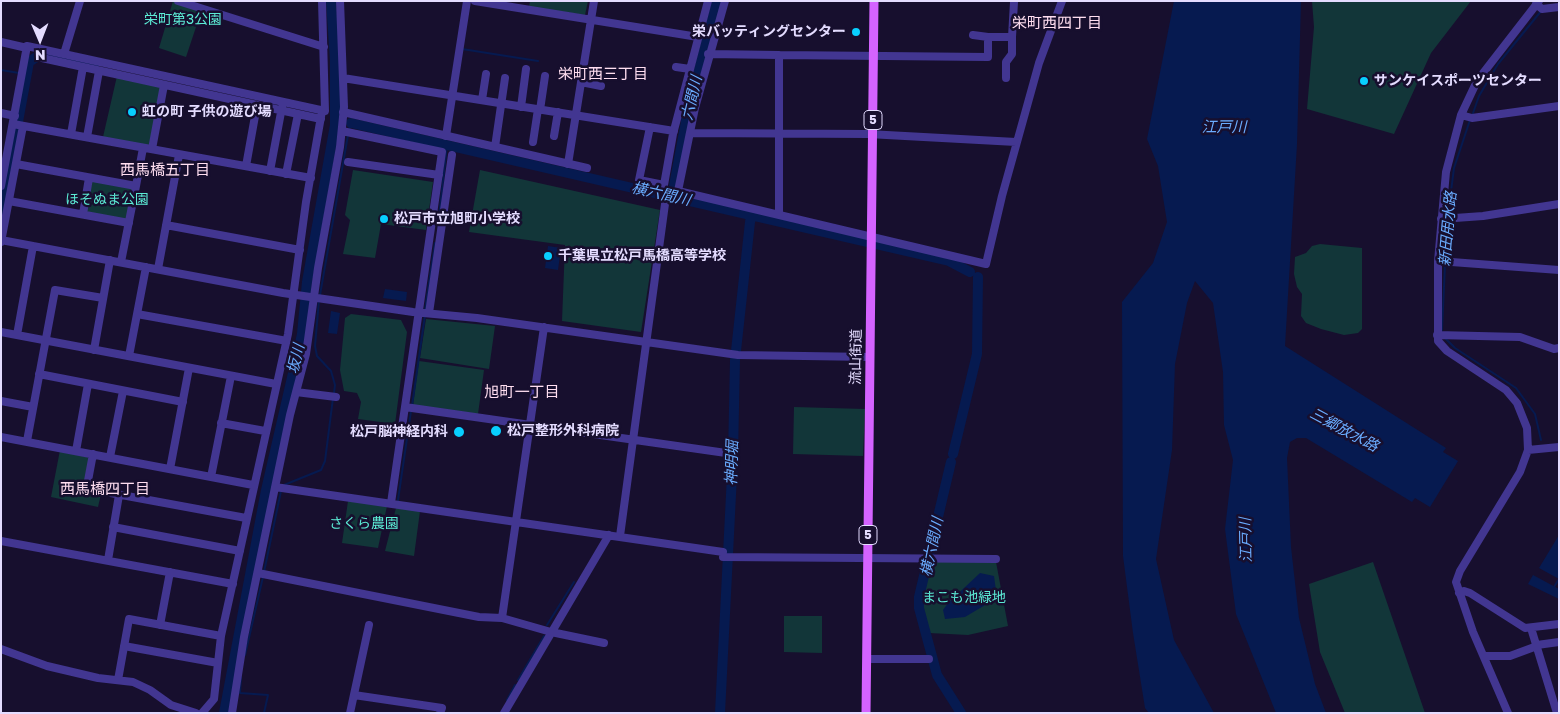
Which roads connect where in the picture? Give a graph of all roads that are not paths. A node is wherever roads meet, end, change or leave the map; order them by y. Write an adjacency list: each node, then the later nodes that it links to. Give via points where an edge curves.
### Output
1 (80, 1): 23 (street)
2 (178, 1): 21 (street)
3 (322, 1): 21 (street)
4 (340, 1): 35 (street)
5 (467, 1): 41 (street)
6 (475, 1): 15 (street)
7 (594, 1): 15 (street)
8 (708, 1): 17 (street)
9 (725, 1): 24 (street)
10 (874, 1): 26 (main road, 流山街道 / 5)
11 (1062, 1): 69 (street, via 1039,63)
12 (1014, 2): 19 (street)
13 (1538, 3): 14 (street, via 1542,9); 55 (street, via 1477,81)
14 (1559, 7)
15 (591, 20): 17 (street); 38 (street)
16 (977, 33): 18 (street)
17 (698, 37): 31 (street)
18 (988, 37): 19 (street); 26 (street, via 988,56)
19 (1012, 37): 37 (street)
20 (1, 42): 22 (street)
21 (324, 47): 53 (street, via 326,111)
22 (27, 48): 23 (street); 56 (street)
23 (64, 54): 45 (street)
24 (708, 54): 25 (street); 61 (street)
25 (779, 55): 26 (street); 62 (street)
26 (874, 56): 64 (main road, 流山街道 / 5)
27 (42, 58): 28 (street)
28 (83, 67): 32 (street); 63 (street)
29 (676, 67): 31 (street)
30 (526, 69): 47 (street)
31 (690, 69): 60 (street)
32 (99, 71): 39 (street); 67 (street)
33 (486, 74): 42 (street)
34 (546, 76): 48 (street)
35 (343, 78): 41 (street); 51 (street)
36 (505, 78): 43 (street)
37 (1006, 78)
38 (581, 82): 40 (street); 54 (street)
39 (164, 85): 44 (street); 72 (street)
40 (602, 86)
41 (452, 96): 42 (street); 65 (street)
42 (482, 100): 43 (street)
43 (502, 104): 47 (street); 70 (street)
44 (257, 105): 45 (street); 79 (street)
45 (282, 106): 52 (street); 53 (street); 81 (street)
46 (1559, 106): 55 (street, via 1472,118)
47 (521, 107): 48 (street)
48 (539, 109): 49 (street); 68 (street)
49 (558, 112): 54 (street); 66 (street)
50 (1, 113): 56 (street)
51 (343, 113): 58 (street); 65 (street)
52 (298, 114): 53 (street); 82 (street)
53 (321, 114): 85 (street)
54 (576, 115): 59 (street); 78 (street)
55 (1461, 115): 95 (street, via 1446,172)
56 (14, 120): 57 (street); 75 (street)
57 (23, 126): 63 (street); 77 (street)
58 (342, 128): 83 (street, via 351,133 442,152); 109 (street)
59 (650, 128): 60 (street); 60 (street, via 639,180 664,186)
60 (674, 131)
61 (691, 133): 62 (street); 93 (street, via 678,191)
62 (779, 133): 64 (street); 93 (street)
63 (70, 134): 67 (street)
64 (873, 134): 69 (street); 98 (main road, 流山街道 / 5)
65 (446, 136): 70 (street)
66 (554, 136)
67 (87, 137): 71 (street)
68 (533, 142)
69 (1016, 142): 98 (street, via 986,264)
70 (495, 147): 78 (street)
71 (143, 148): 72 (street); 87 (street)
72 (152, 149): 73 (street)
73 (179, 155): 79 (street); 97 (street)
74 (452, 155): 94 (street)
75 (4, 158): 86 (street)
76 (348, 162): 83 (street)
77 (16, 164): 84 (street); 88 (street)
78 (568, 164): 80 (street)
79 (246, 166): 81 (street)
80 (587, 168)
81 (270, 171): 82 (street)
82 (286, 174): 85 (street)
83 (439, 175): 92 (street)
84 (89, 178): 87 (street); 91 (street)
85 (311, 178): 101 (street)
86 (1, 186)
87 (136, 186): 96 (street)
88 (9, 201): 91 (street); 99 (street)
89 (666, 204): 120 (street)
90 (1559, 204): 95 (street)
91 (83, 214): 96 (street)
92 (434, 214): 94 (street); 111 (street)
93 (779, 214): 98 (street)
94 (443, 216): 112 (street)
95 (1441, 219): 103 (street)
96 (129, 223): 104 (street)
97 (166, 225): 101 (street); 106 (street)
98 (872, 237): 124 (main road, 流山街道 / 5)
99 (1, 240): 100 (street)
100 (33, 246): 102 (street); 116 (street)
101 (300, 250): 108 (street)
102 (110, 260): 104 (street); 110 (street)
103 (1438, 261): 107 (street); 117 (street)
104 (121, 262): 105 (street)
105 (146, 267): 106 (street); 113 (street)
106 (158, 269): 108 (street)
107 (1559, 270)
108 (297, 295): 109 (street); 119 (street)
109 (313, 297): 111 (street); 131 (street, via 306,354)
110 (103, 298): 118 (street, via 55,290); 122 (street)
111 (419, 312): 112 (street); 136 (street)
112 (429, 313): 114 (street)
113 (137, 314): 119 (street); 123 (street)
114 (544, 327): 120 (street); 138 (street)
115 (1, 332): 116 (street)
116 (17, 335): 118 (street)
117 (1437, 335): 121 (street, via 1520,337); 144 (street, via 1439,344 1447,351 1499,384 1511,396 1527,428)
118 (45, 341): 122 (street); 126 (street)
119 (287, 341): 129 (street)
120 (646, 342): 124 (street, via 734,355); 141 (street)
121 (1559, 348)
122 (94, 350): 123 (street)
123 (128, 356): 125 (street)
124 (870, 357): 162 (main road, 流山街道 / 5)
125 (189, 368): 127 (street); 134 (street)
126 (39, 374): 128 (street); 135 (street)
127 (231, 376): 129 (street); 137 (street)
128 (88, 384): 130 (street); 145 (street)
129 (276, 384): 139 (street)
130 (123, 390): 134 (street); 148 (street)
131 (296, 392): 132 (street); 152 (street)
132 (336, 398)
133 (1, 401): 135 (street)
134 (183, 402): 149 (street)
135 (33, 406): 142 (street)
136 (406, 407): 138 (street); 154 (street)
137 (221, 423): 139 (street); 150 (street)
138 (530, 425): 141 (street); 156 (street)
139 (265, 431): 151 (street)
140 (1, 437): 142 (street)
141 (633, 440): 146 (street); 159 (street)
142 (27, 442): 145 (street)
143 (1559, 447): 144 (street)
144 (1528, 450): 168 (street, via 1520,472 1460,571 1456,582)
145 (76, 451): 147 (street)
146 (726, 453)
147 (93, 454): 148 (street); 153 (street, via 87,486)
148 (110, 458): 149 (street)
149 (170, 469): 150 (street)
150 (211, 477): 151 (street)
151 (253, 485): 155 (street)
152 (280, 488): 154 (street); 166 (street)
153 (119, 495): 155 (street); 157 (street)
154 (392, 503): 156 (street)
155 (246, 518): 161 (street)
156 (517, 521): 158 (street); 169 (street)
157 (114, 528): 161 (street); 164 (street)
158 (610, 535): 159 (street); 174 (street)
159 (620, 536): 162 (street, via 732,557)
160 (1, 540): 164 (street)
161 (240, 551): 167 (street)
162 (868, 558): 163 (street); 182 (main road, 流山街道 / 5)
163 (996, 559)
164 (108, 560): 165 (street)
165 (170, 572): 167 (street); 171 (street)
166 (261, 574): 169 (street, via 479,617); 189 (street, via 242,648)
167 (233, 584): 175 (street)
168 (1459, 592): 173 (street, via 1467,591 1525,628); 181 (street)
169 (502, 618): 174 (street)
170 (1559, 624): 173 (street)
171 (160, 625): 175 (street); 179 (street, via 129,620)
172 (369, 625): 186 (street)
173 (1531, 628): 178 (street)
174 (551, 632): 177 (street); 192 (street)
175 (221, 636): 184 (street)
176 (1559, 642): 178 (street)
177 (604, 643)
178 (1537, 645): 181 (street, via 1510,656); 195 (street)
179 (124, 646): 184 (street); 185 (street)
180 (1, 649): 185 (street, via 47,666)
181 (1484, 656): 194 (street)
182 (867, 659): 183 (street); 193 (main road, 流山街道 / 5)
183 (929, 659)
184 (218, 663): 188 (street, via 214,699)
185 (118, 680): 187 (street, via 143,685 171,705)
186 (354, 695): 190 (street); 191 (street, via 442,708)
187 (196, 713)
188 (202, 713)
189 (232, 713)
190 (350, 713)
191 (440, 713)
192 (504, 713)
193 (866, 713)
194 (1508, 713)
195 (1557, 713)

